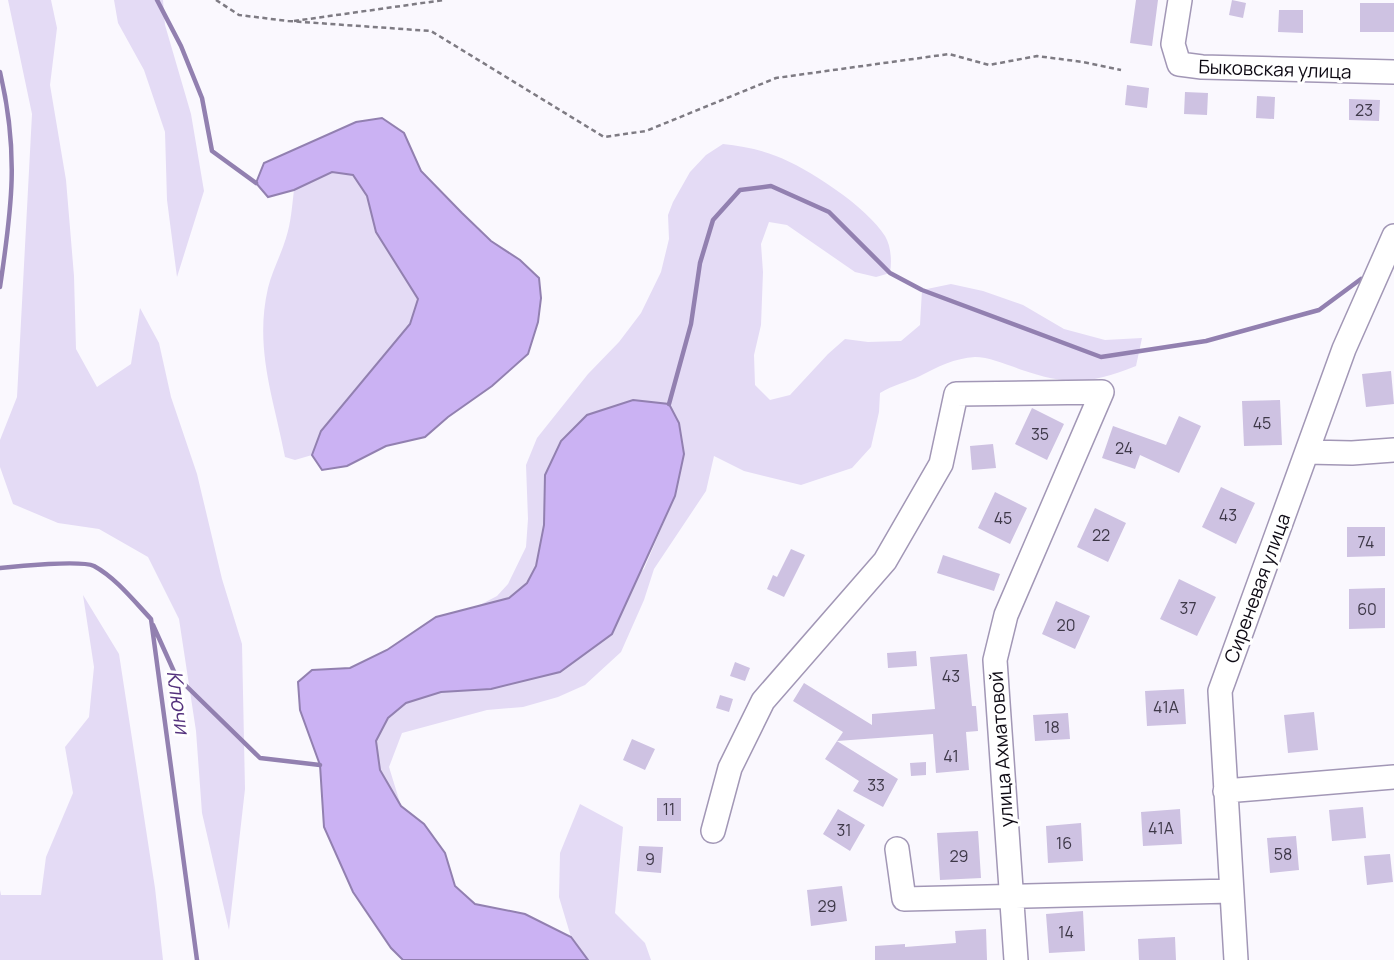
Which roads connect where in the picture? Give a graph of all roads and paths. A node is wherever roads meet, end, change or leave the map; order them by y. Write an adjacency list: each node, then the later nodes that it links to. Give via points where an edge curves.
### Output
1 (216, 0): 4 (path, via 239,15)
2 (444, 0): 4 (path)
3 (1180, 0): 6 (street, Быковская улица, via 1173,44 1179,64)
4 (288, 21): 5 (path, via 431,32 604,137 646,131 776,78 949,54 989,65 1037,56)
5 (1121, 70)
6 (1394, 72)
7 (1394, 236): 9 (street, Сиреневая улица, via 1344,349)
8 (1394, 450): 9 (street)
9 (1307, 452): 11 (street, Сиреневая улица, via 1220,691)
10 (1394, 777): 11 (street)
11 (1225, 791): 14 (street, Сиреневая улица)
12 (713, 831): 15 (street, улица Ахматовой, via 730,768 763,701 885,561 941,464 956,394 1102,392 1006,615 995,660)
13 (897, 849): 15 (street, via 904,900)
14 (1231, 891): 15 (street); 17 (street, Сиреневая улица)
15 (1012, 897): 16 (street, улица Ахматовой)
16 (1016, 960)
17 (1236, 960)

